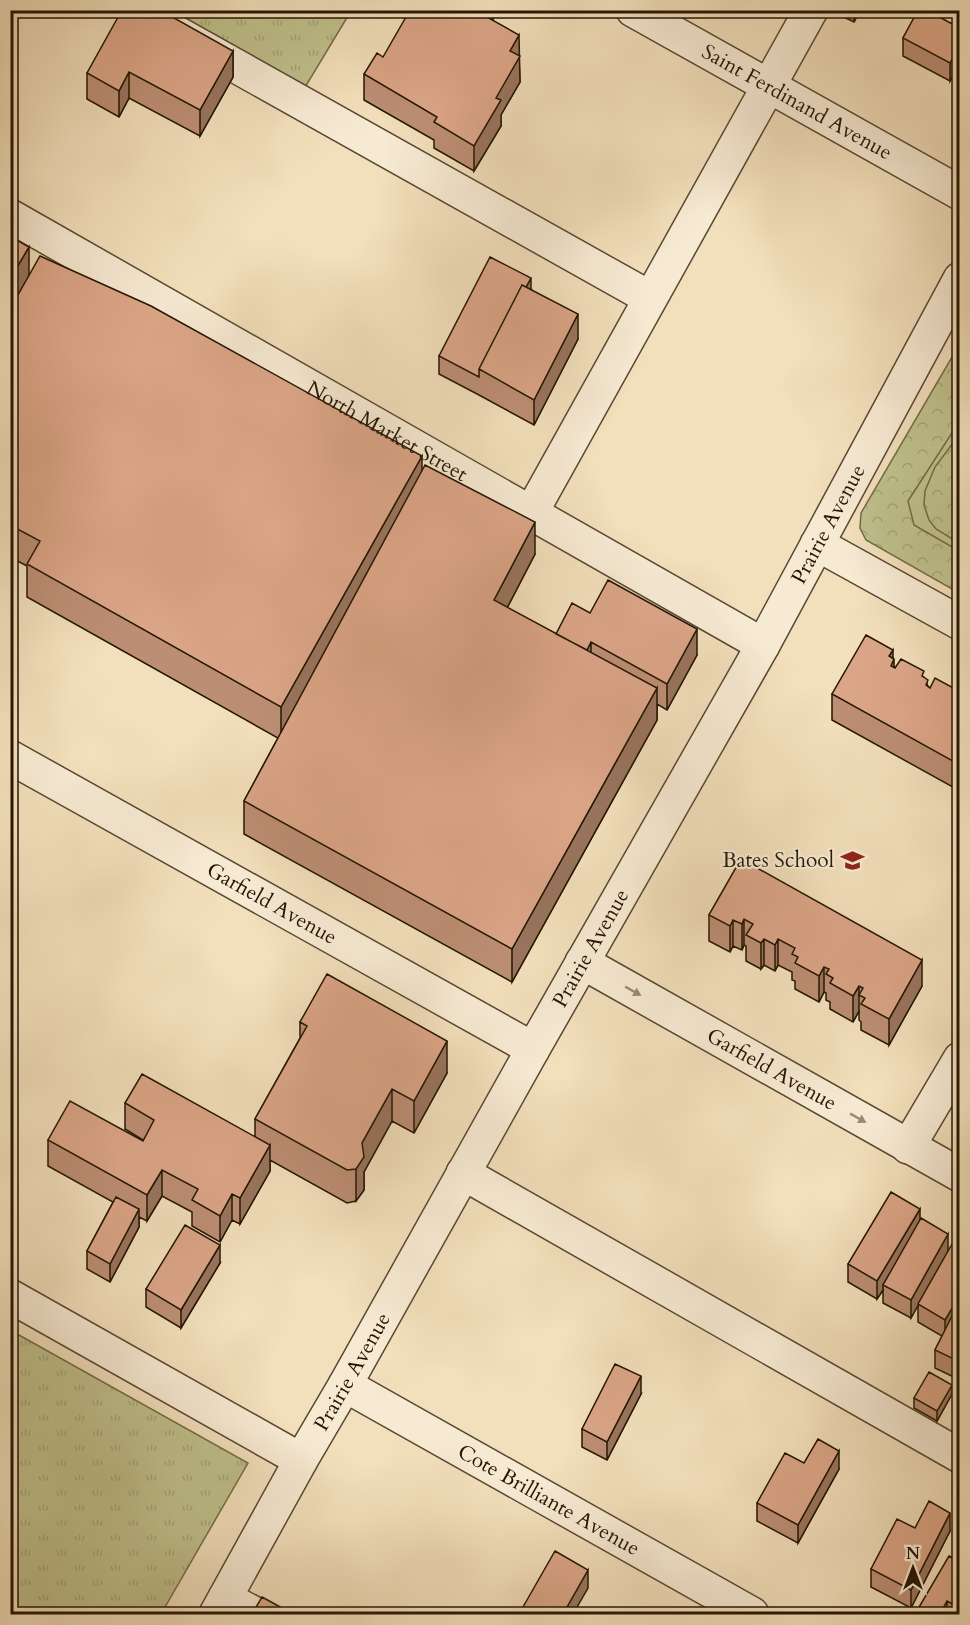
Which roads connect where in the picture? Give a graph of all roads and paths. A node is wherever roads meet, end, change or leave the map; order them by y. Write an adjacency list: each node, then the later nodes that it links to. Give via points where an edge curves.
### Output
1 (136, 10): 8 (street)
2 (633, 10): 4 (street, Saint Ferdinand Avenue)
3 (811, 10): 4 (street)
4 (769, 87): 5 (street, Saint Ferdinand Avenue); 8 (street)
5 (960, 193)
6 (10, 216): 9 (street, North Market Street)
7 (960, 279): 10 (street, Prairie Avenue)
8 (650, 298): 9 (street)
9 (531, 513): 12 (street, North Market Street)
10 (818, 544): 11 (street); 12 (street, Prairie Avenue)
11 (960, 623)
12 (763, 645): 14 (street, Prairie Avenue)
13 (10, 757): 15 (street, Garfield Avenue)
14 (582, 962): 15 (street, Prairie Avenue); 17 (street, Garfield Avenue, one-way to 17)
15 (532, 1049): 18 (street, Prairie Avenue)
16 (960, 1059): 17 (street)
17 (908, 1147): 19 (street, Garfield Avenue)
18 (463, 1173): 21 (street, Prairie Avenue); 22 (street)
19 (960, 1175)
20 (10, 1296): 23 (street)
21 (345, 1385): 23 (street, Prairie Avenue); 26 (street, Cote Brilliante Avenue)
22 (960, 1456)
23 (301, 1460): 24 (street, Prairie Avenue)
24 (221, 1606): 25 (street)
25 (255, 1614)
26 (752, 1614)

